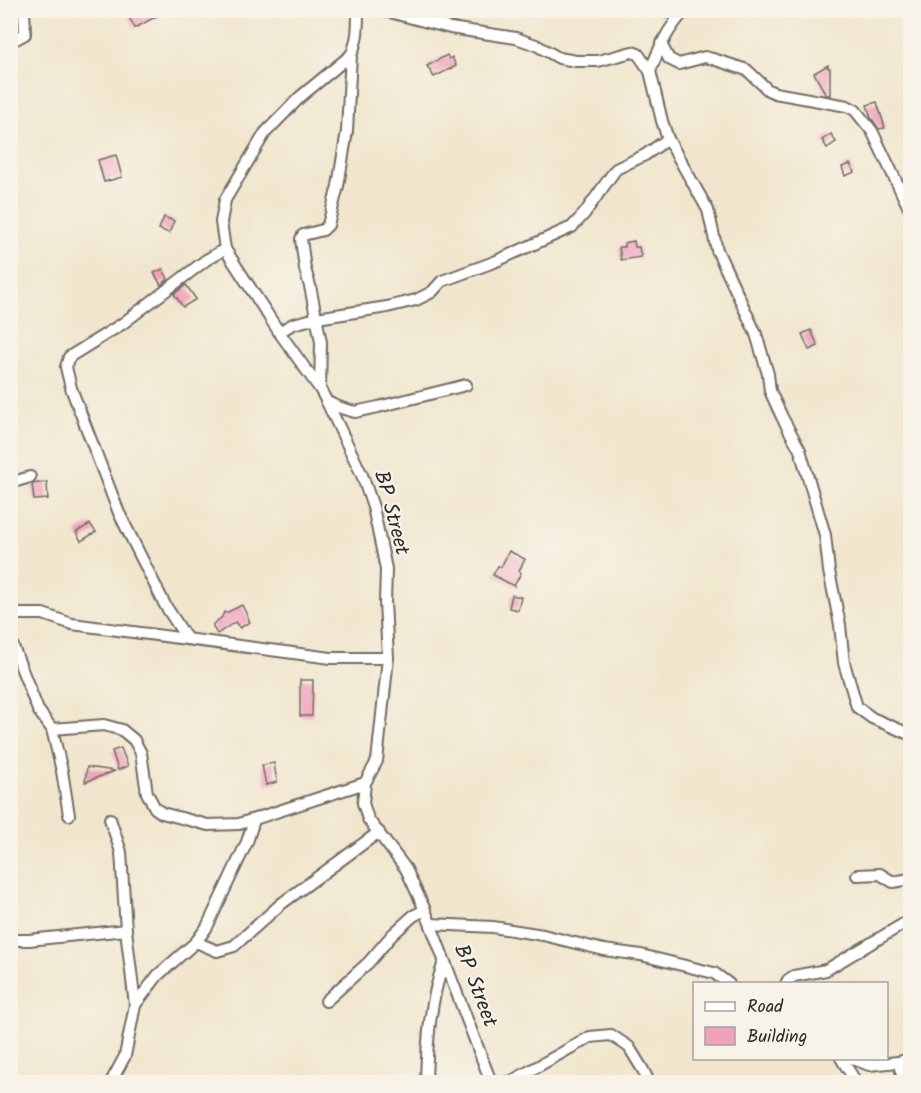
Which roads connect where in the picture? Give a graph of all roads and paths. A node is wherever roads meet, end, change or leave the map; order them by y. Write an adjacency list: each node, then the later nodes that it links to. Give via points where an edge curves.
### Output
1 (24, 10): 6 (street, via 24,34)
2 (358, 10): 8 (street, via 356,46)
3 (382, 10): 9 (street, via 450,28 516,38 559,58 576,61 598,61 632,52 639,54)
4 (657, 10): 5 (street)
5 (683, 13): 7 (street)
6 (10, 42)
7 (661, 44): 9 (street); 11 (street, via 669,59 679,64 705,57 713,59 747,70 775,93 855,110 872,131)
8 (351, 55): 12 (street, BP Street, via 300,97 265,133 225,200 221,222); 13 (street, via 347,131 328,225 301,239)
9 (650, 71): 10 (street)
10 (668, 138): 13 (street, via 616,169 572,227 442,281 416,300); 25 (street, via 708,210 717,250 756,334 770,391 800,450 825,535 844,663 857,707)
11 (910, 210)
12 (225, 249): 14 (street, BP Street); 22 (street, via 123,324 69,357 66,367 120,513 165,605)
13 (317, 318): 14 (street); 16 (street)
14 (279, 332): 16 (street, BP Street)
15 (466, 385): 17 (street, via 355,411)
16 (320, 389): 17 (street, BP Street)
17 (327, 402): 23 (street, BP Street, via 374,507 386,569)
18 (30, 477): 19 (street)
19 (10, 483)
20 (10, 614): 22 (street, via 43,614 72,624)
21 (10, 639): 24 (street, via 38,710)
22 (187, 639): 23 (street, via 331,658)
23 (388, 658): 26 (street, BP Street, via 376,761)
24 (52, 729): 27 (street); 29 (street, via 104,725 122,730 141,753 147,793 162,813 208,825)
25 (909, 734)
26 (365, 783): 29 (street); 30 (street, BP Street, via 363,803 368,819)
27 (69, 815)
28 (110, 819): 36 (street, via 122,852)
29 (254, 820): 38 (street, via 207,927)
30 (379, 832): 33 (street, BP Street, via 406,869); 38 (street, via 281,904 234,946 217,951)
31 (857, 875): 32 (street, via 880,874 893,882)
32 (910, 879)
33 (425, 910): 35 (street, BP Street); 42 (street, via 392,935)
34 (910, 920): 41 (street, via 826,970 794,976)
35 (431, 924): 39 (street, BP Street); 40 (street, via 493,927 543,935 714,973)
36 (126, 930): 37 (street); 43 (street)
37 (10, 940)
38 (196, 942): 43 (street, via 158,975)
39 (444, 962): 49 (street, via 432,1009); 50 (street, BP Street)
40 (726, 982)
41 (787, 982)
42 (326, 1001)
43 (135, 1005): 48 (street, via 125,1056)
44 (910, 1059): 47 (street)
45 (842, 1060): 53 (street)
46 (854, 1060): 47 (street, via 869,1065)
47 (898, 1062): 54 (street)
48 (111, 1083)
49 (426, 1083)
50 (491, 1083)
51 (505, 1083): 52 (street, via 590,1037 611,1035 629,1047)
52 (649, 1083)
53 (856, 1083)
54 (904, 1083)

